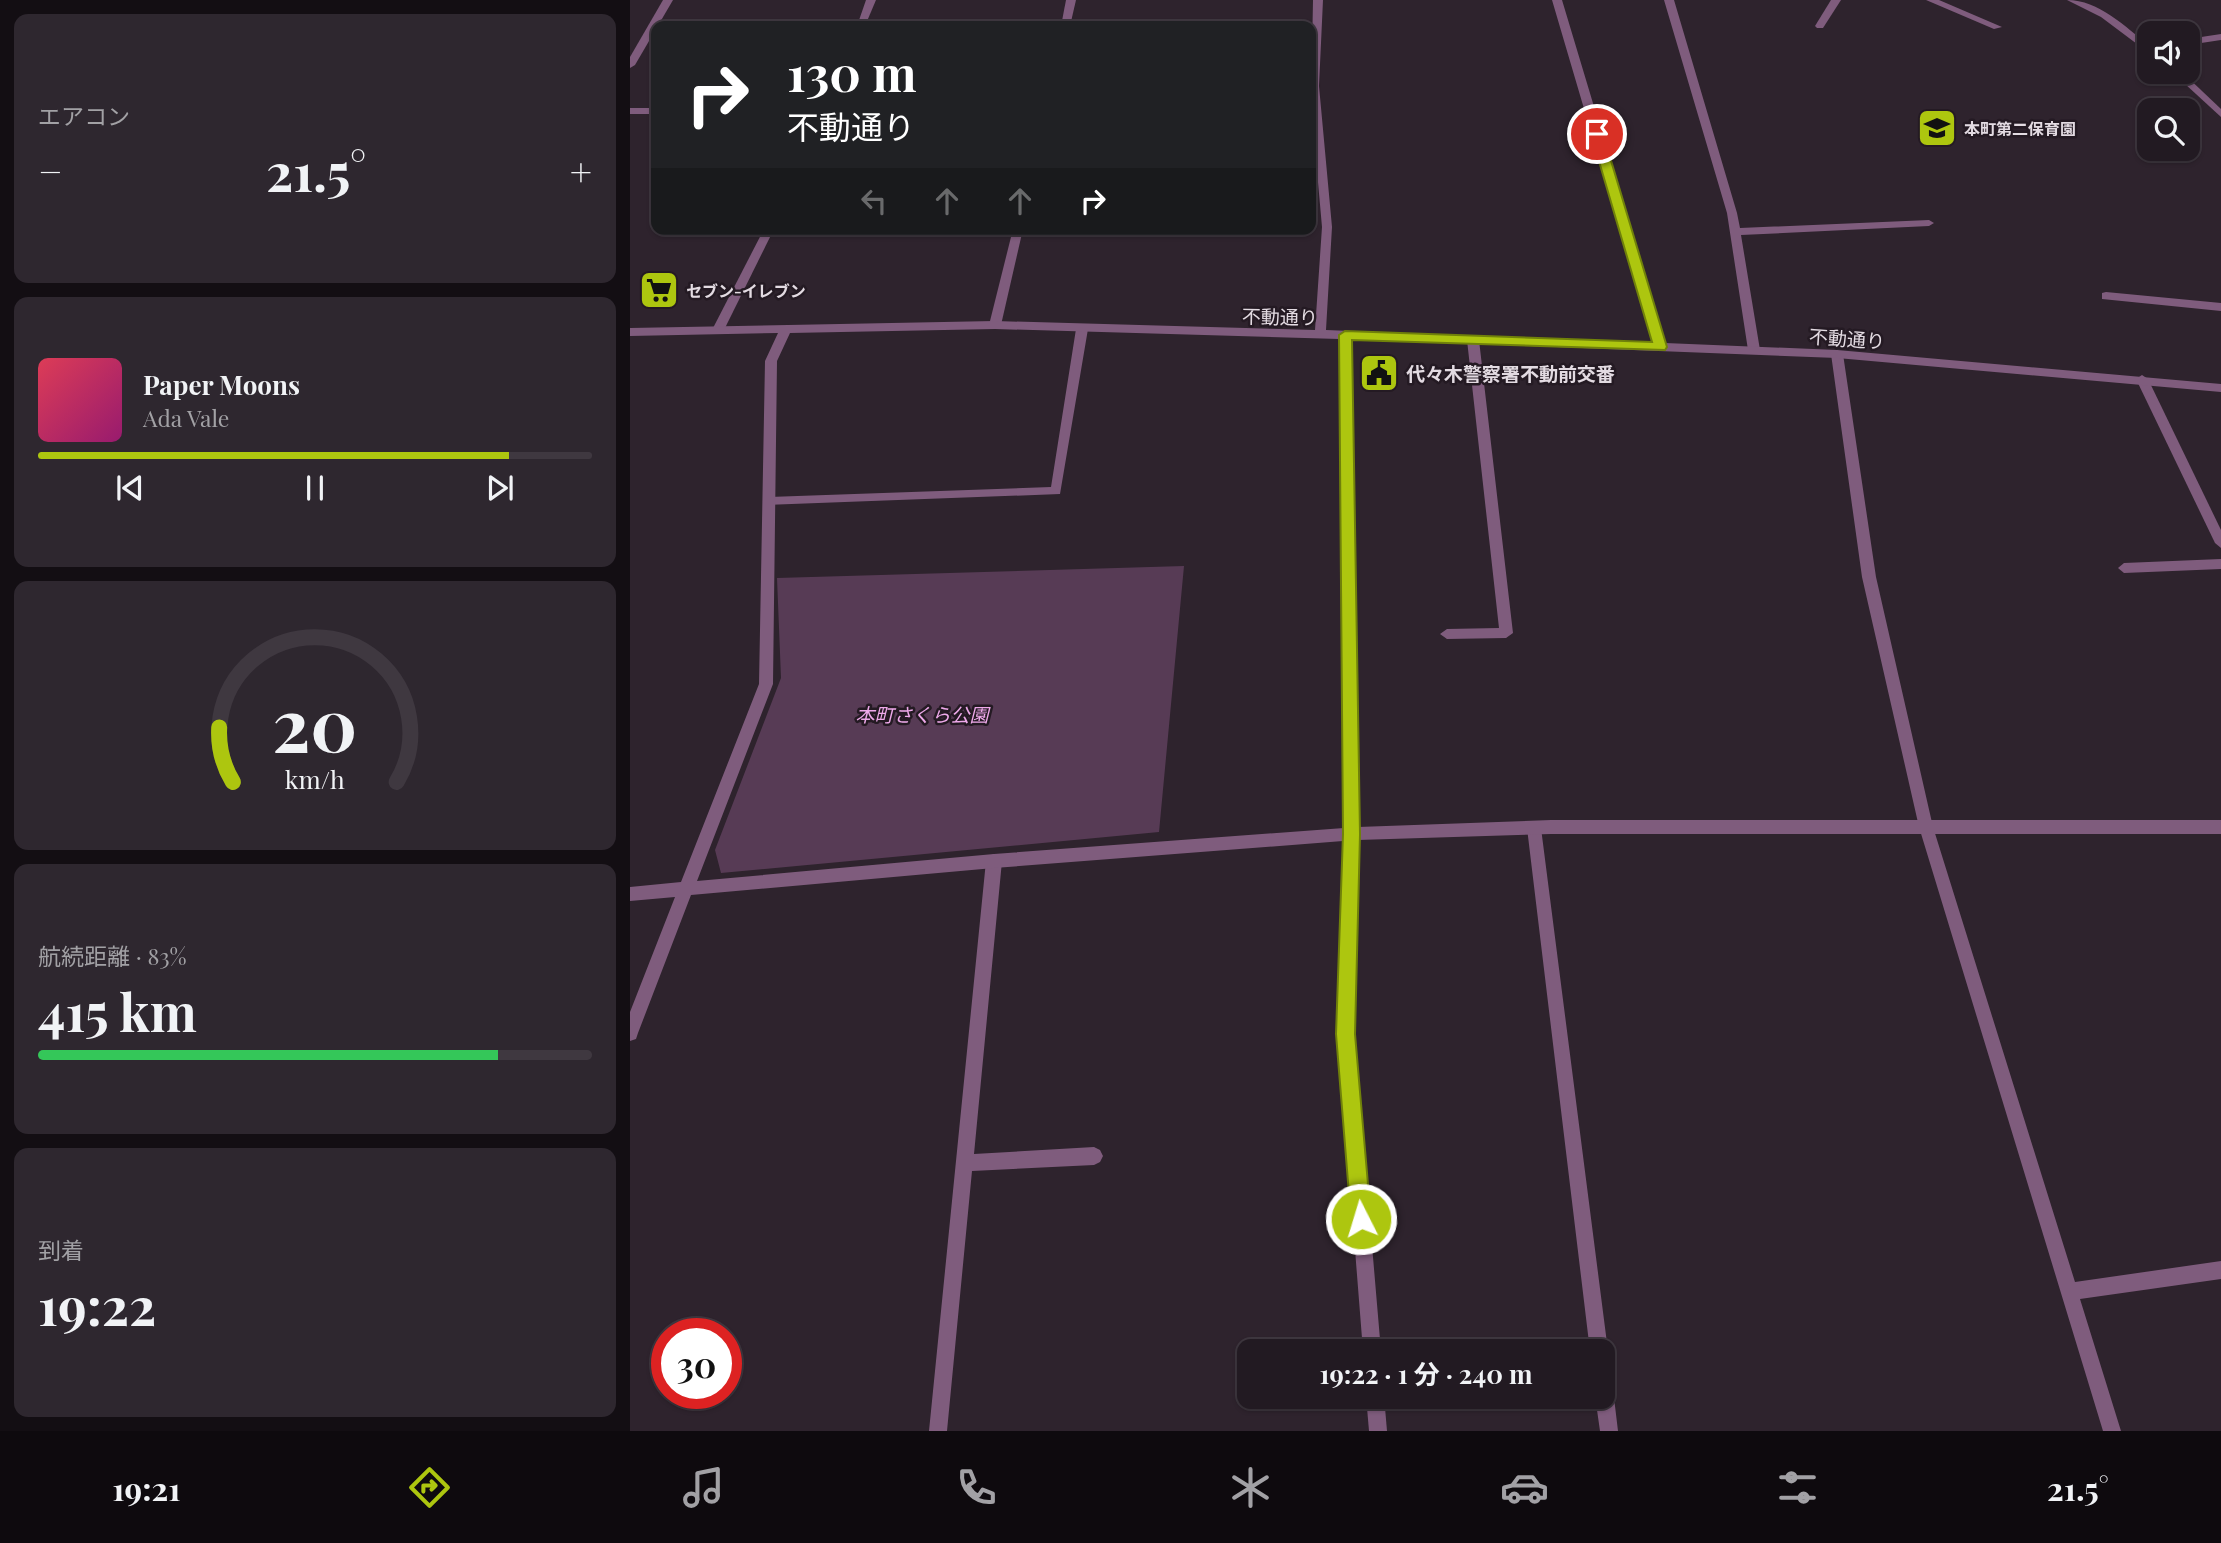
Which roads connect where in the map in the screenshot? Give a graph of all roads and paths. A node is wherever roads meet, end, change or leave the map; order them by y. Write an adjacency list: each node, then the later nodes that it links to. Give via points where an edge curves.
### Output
1 (668, 0): 10 (street)
2 (871, 0): 11 (street)
3 (1071, 0): 12 (street)
4 (1318, 0): 19 (street)
5 (1558, 0): 40 (street)
6 (1669, 0): 27 (street)
7 (1836, 0): 13 (street)
8 (1931, 0): 14 (street)
9 (2073, 0): 17 (street, via 2104,15)
10 (656, 21)
11 (863, 21)
12 (1066, 21)
13 (1821, 26)
14 (1997, 27)
15 (651, 29): 20 (street)
16 (2221, 37): 18 (street)
17 (2137, 40)
18 (2200, 40)
19 (1316, 43)
20 (630, 65)
21 (2190, 84): 25 (street)
22 (1316, 108): 37 (street, via 1327,227)
23 (630, 111): 24 (street)
24 (651, 111)
25 (2221, 114)
26 (1929, 223): 27 (street)
27 (1735, 232): 41 (street)
28 (766, 235): 35 (street)
29 (1017, 235): 32 (street)
30 (2106, 296): 31 (street)
31 (2221, 307)
32 (995, 325): 33 (street, 不動通り); 34 (street, 不動通り)
33 (786, 329): 35 (street, 不動通り); 45 (street, via 771,361)
34 (1082, 329): 37 (street, 不動通り); 45 (street, via 1056,491)
35 (718, 330): 36 (street, 不動通り)
36 (630, 332)
37 (1320, 334): 38 (street, 不動通り)
38 (1345, 335): 39 (street, 不動通り); 53 (street)
39 (1473, 340): 40 (street, 不動通り); 49 (street, via 1506,634)
40 (1660, 347): 41 (street, 不動通り)
41 (1754, 350): 42 (street, 不動通り)
42 (1837, 354): 43 (street, 不動通り); 50 (street, via 1869,577)
43 (2142, 379): 44 (street, 不動通り); 46 (street)
44 (2221, 388)
45 (769, 502): 55 (street, via 766,684)
46 (2221, 543)
47 (2221, 564): 48 (street)
48 (2124, 568)
49 (1447, 634)
50 (1926, 827): 51 (street); 52 (street); 61 (street)
51 (2221, 827)
52 (1534, 828): 53 (street); 63 (street)
53 (1351, 834): 54 (street); 62 (street, via 1346,1034)
54 (994, 861): 55 (street); 59 (street)
55 (686, 888): 56 (street); 57 (street)
56 (630, 894)
57 (630, 1032)
58 (1094, 1156): 59 (street)
59 (964, 1163): 66 (street)
60 (2221, 1270): 61 (street)
61 (2069, 1292): 69 (street)
62 (1370, 1339)
63 (1598, 1339)
64 (1376, 1409): 67 (street)
65 (1606, 1409): 68 (street)
66 (938, 1431)
67 (1378, 1431)
68 (1609, 1431)
69 (2112, 1431)

